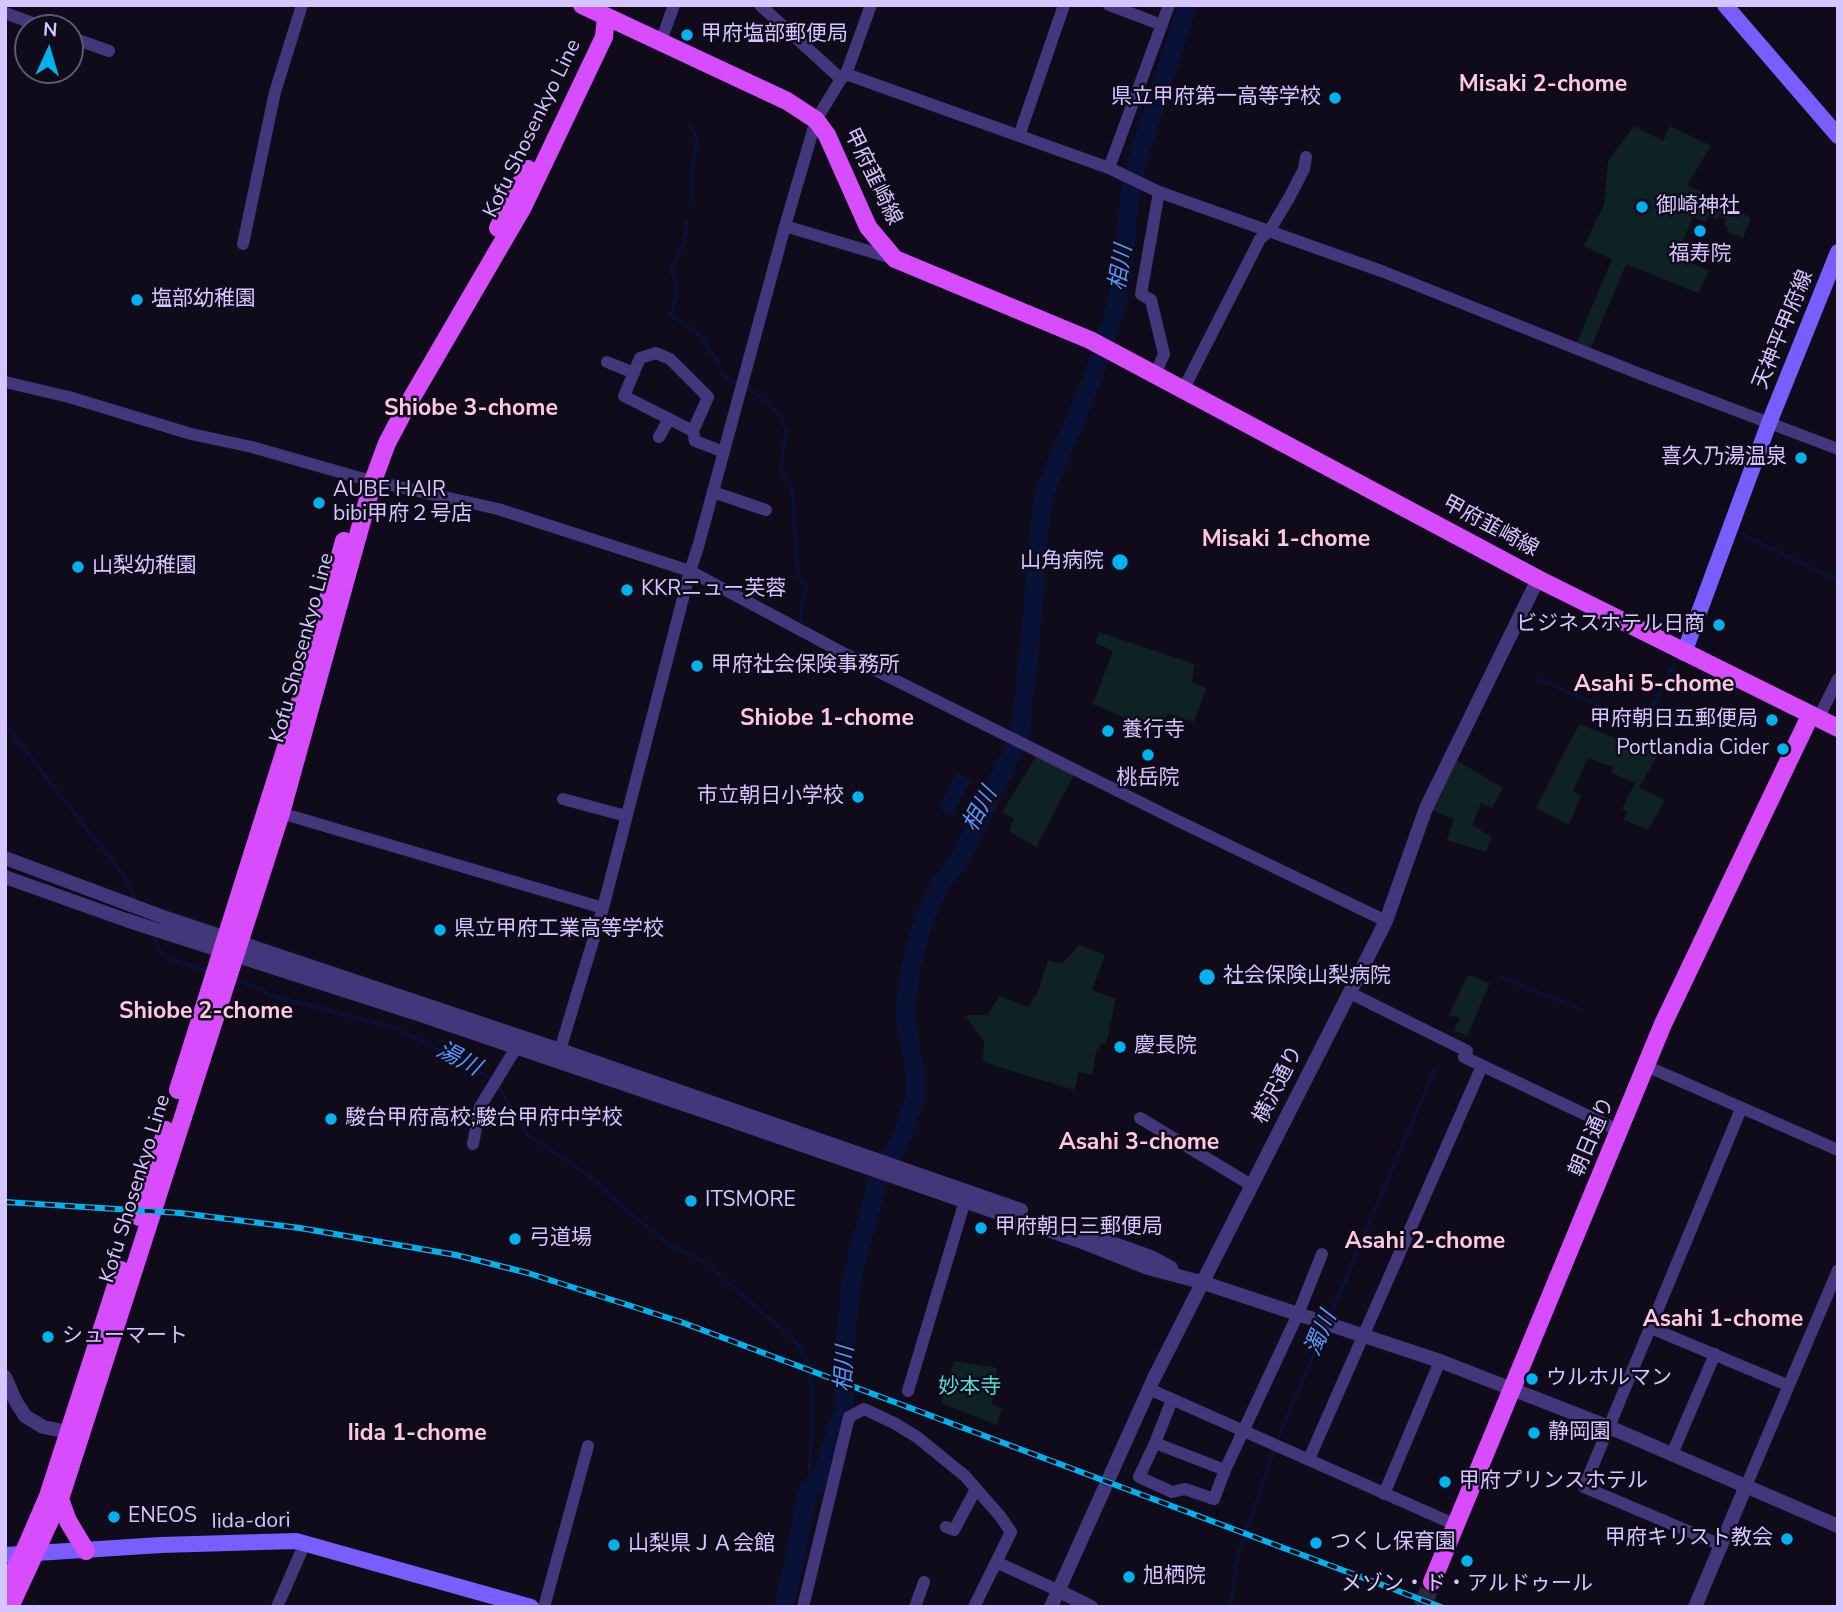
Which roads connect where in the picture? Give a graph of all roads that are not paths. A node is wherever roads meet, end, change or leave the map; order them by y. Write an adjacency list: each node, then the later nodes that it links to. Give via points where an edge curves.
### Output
1 (302, 5): 24 (street, via 275,92)
2 (582, 5): 10 (main road, 甲府韮崎線)
3 (674, 5): 12 (street)
4 (760, 5): 15 (street)
5 (871, 5): 15 (street)
6 (1064, 5): 17 (street)
7 (1109, 5): 11 (street)
8 (1169, 5): 11 (street)
9 (1725, 5): 18 (main road)
10 (608, 11): 12 (main road, 甲府韮崎線); 38 (main road, Kofu Shosenkyo Line, via 604,37 523,207)
11 (1162, 25): 20 (street)
12 (661, 41): 16 (main road, 甲府韮崎線, via 788,101)
13 (84, 42): 14 (street)
14 (109, 51)
15 (843, 77): 16 (street); 17 (street)
16 (816, 120): 22 (street); 26 (main road, 甲府韮崎線, via 868,227)
17 (1019, 136): 20 (street)
18 (1838, 136)
19 (1306, 157): 23 (street, via 1304,169)
20 (1110, 169): 21 (street)
21 (1159, 192): 23 (street); 29 (street, via 1141,293 1151,300 1164,354)
22 (785, 226): 26 (street); 37 (street)
23 (1270, 230): 31 (street, via 1260,239); 33 (street)
24 (243, 244)
25 (1838, 252): 33 (main road, 天神平甲府線)
26 (895, 259): 29 (main road, 甲府韮崎線, via 1090,340)
27 (607, 362): 28 (street)
28 (634, 373): 32 (street, via 624,396); 34 (street, via 640,358 656,353 670,359 708,397)
29 (1155, 375): 31 (main road, 甲府韮崎線)
30 (5, 382): 38 (street)
31 (1183, 390): 42 (main road, 甲府韮崎線)
32 (669, 418): 34 (street); 35 (street)
33 (1769, 423): 36 (street); 43 (main road, 天神平甲府線)
34 (693, 431): 37 (street, via 695,441)
35 (659, 437)
36 (1838, 449)
37 (724, 452): 39 (street)
38 (368, 480): 41 (street, via 498,509); 48 (main road, Kofu Shosenkyo Line)
39 (713, 492): 40 (street); 41 (street)
40 (766, 510)
41 (690, 571): 49 (street); 53 (street, via 877,671)
42 (1538, 579): 43 (main road, 甲府韮崎線); 53 (street, 横沢通り, via 1426,808)
43 (1684, 653): 45 (main road, 甲府韮崎線)
44 (1838, 679): 45 (street)
45 (1814, 717): 46 (main road, 甲府韮崎線); 59 (main road, 朝日通り)
46 (1838, 728)
47 (563, 799): 49 (street)
48 (274, 811): 52 (street); 54 (main road, Kofu Shosenkyo Line)
49 (626, 816): 52 (street)
50 (5, 859): 54 (street, via 152,913)
51 (5, 877): 54 (street, via 162,932)
52 (603, 908): 57 (street)
53 (1386, 920): 55 (street, 横沢通り)
54 (226, 961): 56 (street); 57 (street); 84 (main road, Kofu Shosenkyo Line)
55 (1350, 993): 58 (street, via 1467,1051 1464,1057); 66 (street, 横沢通り)
56 (516, 1048): 63 (street, via 480,1107); 65 (street)
57 (561, 1050): 65 (street)
58 (1482, 1066): 62 (street); 73 (street)
59 (1646, 1066): 60 (street); 62 (main road, 朝日通り)
60 (1741, 1109): 64 (street); 72 (street)
61 (1140, 1118): 66 (street)
62 (1620, 1131): 79 (main road, 朝日通り)
63 (473, 1144)
64 (1838, 1150)
65 (870, 1163): 67 (street)
66 (1251, 1185): 70 (street, 横沢通り)
67 (966, 1196): 70 (street, via 1148,1268); 80 (street)
68 (1322, 1254): 71 (street)
69 (1838, 1270): 77 (street)
70 (1201, 1282): 71 (street); 78 (street, 横沢通り)
71 (1297, 1314): 73 (street); 83 (street)
72 (1651, 1328): 74 (street); 82 (street)
73 (1364, 1336): 75 (street); 88 (street)
74 (1714, 1354): 77 (street); 87 (street)
75 (1440, 1362): 79 (street); 92 (street)
76 (5, 1377): 84 (street, via 25,1416)
77 (1787, 1385): 90 (street)
78 (1149, 1389): 81 (street); 105 (street, 横沢通り)
79 (1513, 1389): 82 (street); 94 (main road, 朝日通り)
80 (908, 1391)
81 (1172, 1400): 83 (street); 85 (street)
82 (1609, 1427): 87 (street); 98 (street, via 1584,1487)
83 (1244, 1431): 88 (street); 89 (street)
84 (74, 1436): 93 (main road, Kofu Shosenkyo Line); 100 (main road, Kofu Shosenkyo Line)
85 (1155, 1443): 89 (street); 89 (street, via 1139,1478 1172,1492 1185,1489 1214,1499)
86 (588, 1446): 109 (street)
87 (1672, 1454): 90 (street)
88 (1309, 1459): 92 (street)
89 (1225, 1470)
90 (1746, 1486): 95 (street); 98 (street)
91 (976, 1489): 96 (street, via 954,1530); 101 (street, via 1011,1532); 110 (street, via 917,1437 894,1423 864,1409 849,1418)
92 (1384, 1494): 94 (street)
93 (60, 1499): 99 (main road); 100 (main road, Kofu Shosenkyo Line)
94 (1456, 1525): 103 (main road, 朝日通り)
95 (1838, 1526)
96 (946, 1527)
97 (305, 1543): 99 (main road, Iida-dori); 107 (street); 108 (main road, Iida-dori)
98 (1721, 1545): 115 (street)
99 (86, 1550): 100 (main road, Iida-dori)
100 (21, 1554): 104 (main road, Kofu Shosenkyo Line); 106 (main road, Kofu Shosenkyo Line)
101 (996, 1562): 105 (street); 112 (street)
102 (924, 1582): 111 (street)
103 (1432, 1582)
104 (5, 1587)
105 (1059, 1591): 113 (street, 横沢通り); 114 (street)
106 (10, 1607)
107 (277, 1607)
108 (531, 1607)
109 (544, 1607)
110 (803, 1607)
111 (915, 1607)
112 (974, 1607)
113 (1051, 1607)
114 (1091, 1607)
115 (1695, 1607)

